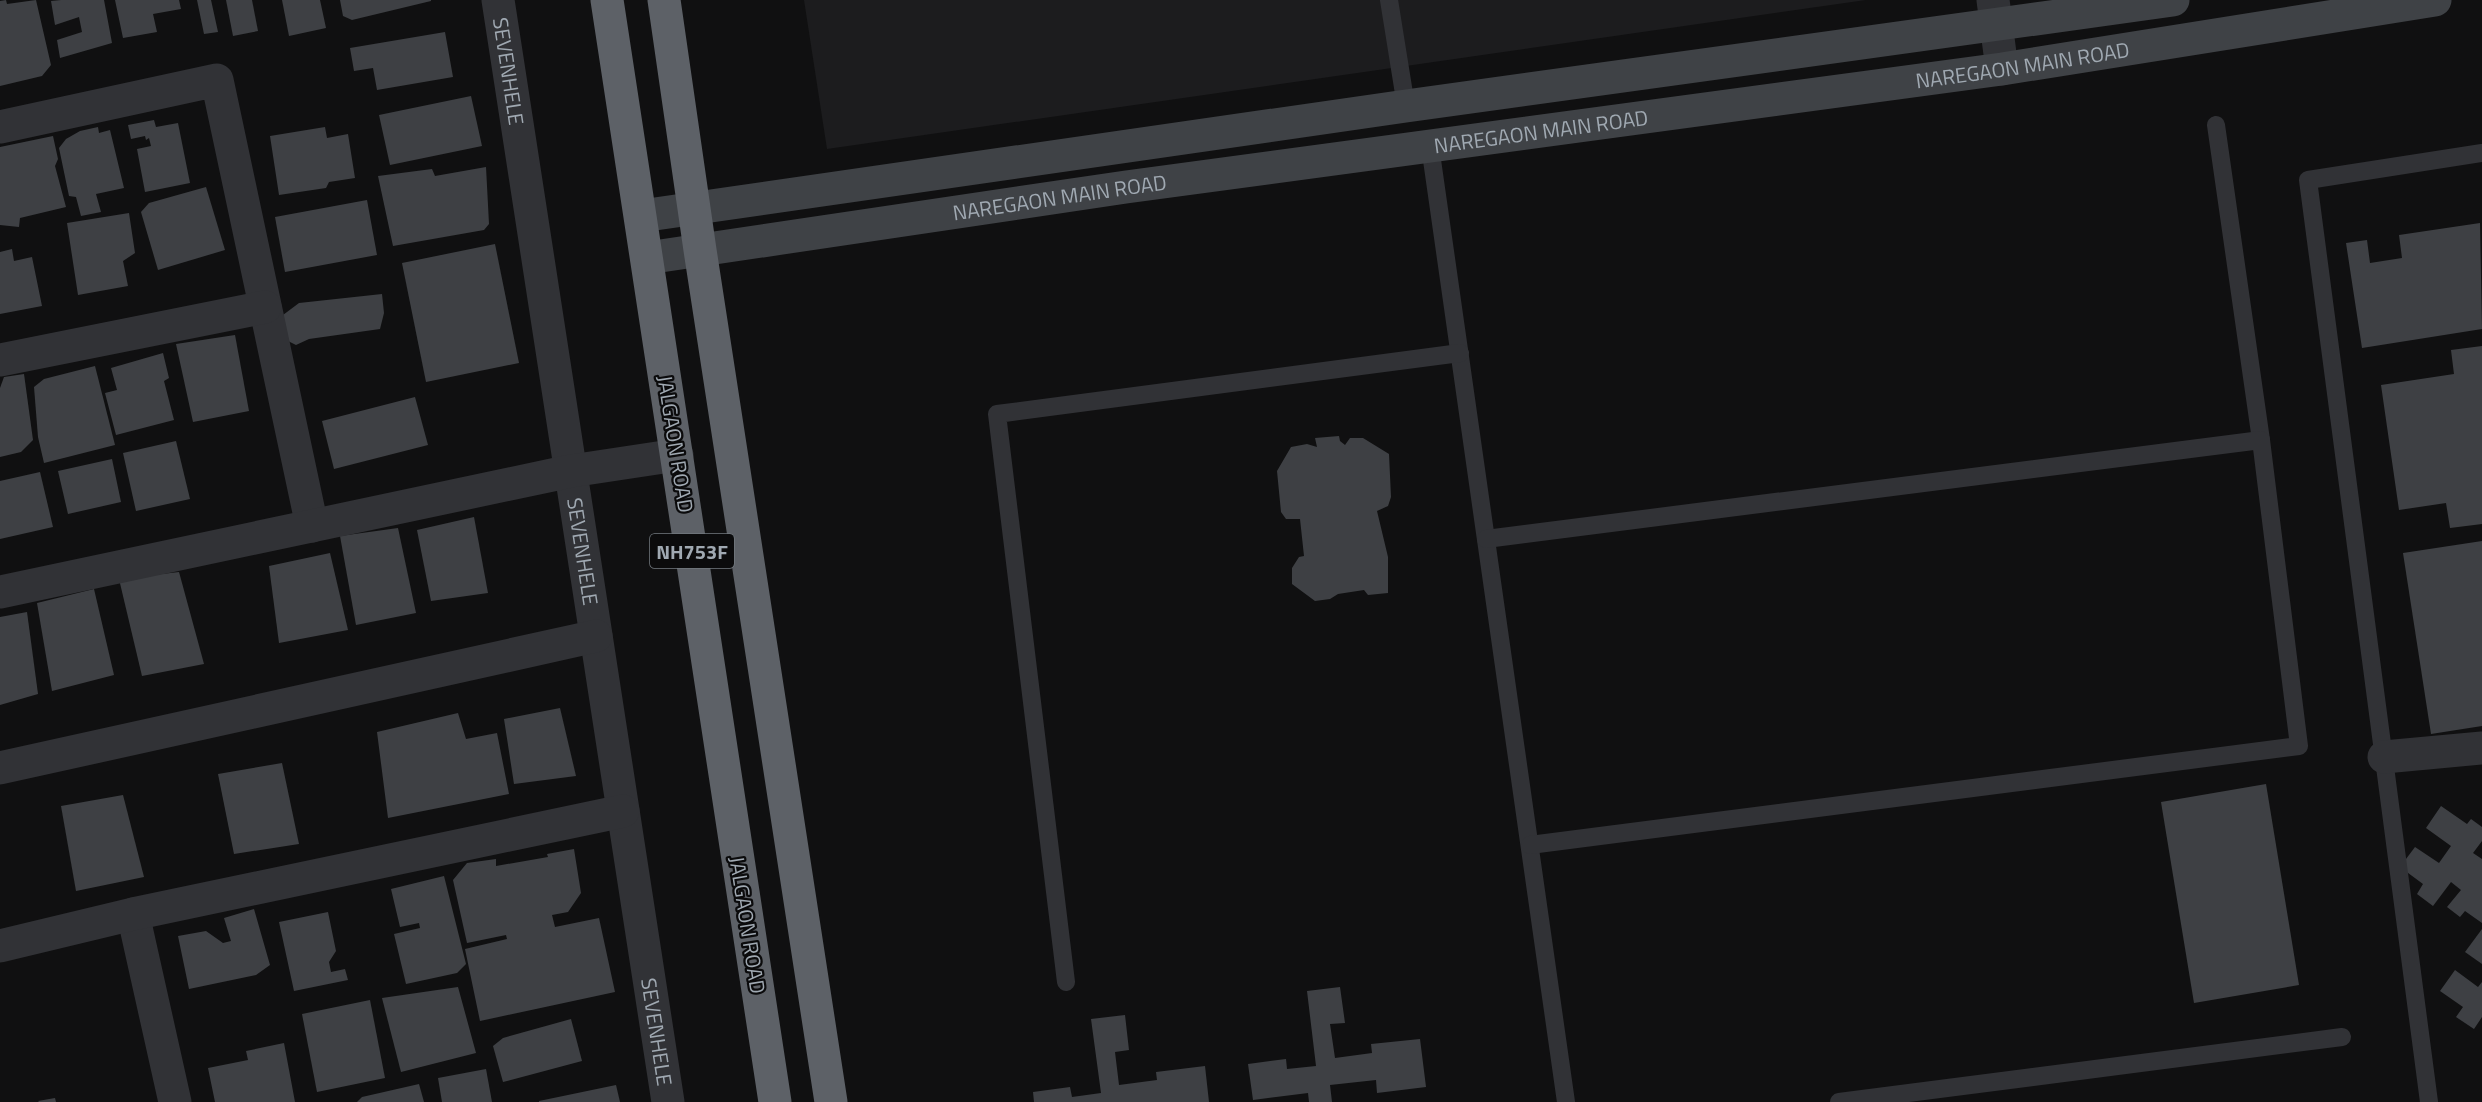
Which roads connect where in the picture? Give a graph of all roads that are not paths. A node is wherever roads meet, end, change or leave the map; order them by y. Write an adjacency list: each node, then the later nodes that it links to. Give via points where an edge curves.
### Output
1 (498, 0): 23 (street, SEVENHELE)
2 (607, 0): 15 (highway, JALGAON ROAD / NH753F)
3 (663, 0): 14 (highway, NH753F)
4 (1389, 0): 9 (lane)
5 (2173, 0): 7 (street, NAREGAON MAIN ROAD)
6 (2435, 0): 8 (street, NAREGAON MAIN ROAD)
7 (1995, 13): 8 (street); 9 (street, NAREGAON MAIN ROAD)
8 (2002, 69): 12 (street, NAREGAON MAIN ROAD)
9 (1406, 106): 14 (street, NAREGAON MAIN ROAD)
10 (2216, 125): 21 (lane)
11 (0, 127): 18 (street, via 217,80)
12 (1430, 146): 16 (street, NAREGAON MAIN ROAD); 19 (lane)
13 (2482, 153): 29 (lane, via 2308,180)
14 (694, 207): 15 (street, NAREGAON MAIN ROAD); 16 (highway, NH753F)
15 (641, 216): 17 (highway, JALGAON ROAD / NH753F)
16 (700, 250): 17 (street, NAREGAON MAIN ROAD); 40 (highway, NH753F)
17 (647, 258): 22 (highway, JALGAON ROAD / NH753F)
18 (265, 307): 20 (street); 24 (street)
19 (1460, 353): 25 (lane); 35 (lane, via 997,414)
20 (0, 360)
21 (2260, 440): 25 (lane); 32 (lane, via 2299,746)
22 (677, 454): 23 (street); 39 (highway, JALGAON ROAD / NH753F)
23 (571, 471): 24 (street); 27 (street, SEVENHELE)
24 (312, 526): 26 (street)
25 (1486, 539): 32 (lane)
26 (0, 592)
27 (596, 636): 30 (street); 31 (street, SEVENHELE)
28 (2482, 748): 29 (street)
29 (2384, 757): 43 (lane)
30 (0, 768)
31 (623, 811): 33 (street); 38 (street, SEVENHELE)
32 (1530, 845): 41 (lane)
33 (133, 914): 34 (street); 37 (street)
34 (0, 946)
35 (1066, 982)
36 (2342, 1037): 42 (lane)
37 (175, 1102)
38 (668, 1102)
39 (775, 1102)
40 (831, 1102)
41 (1566, 1102)
42 (1839, 1102)
43 (2429, 1102)

